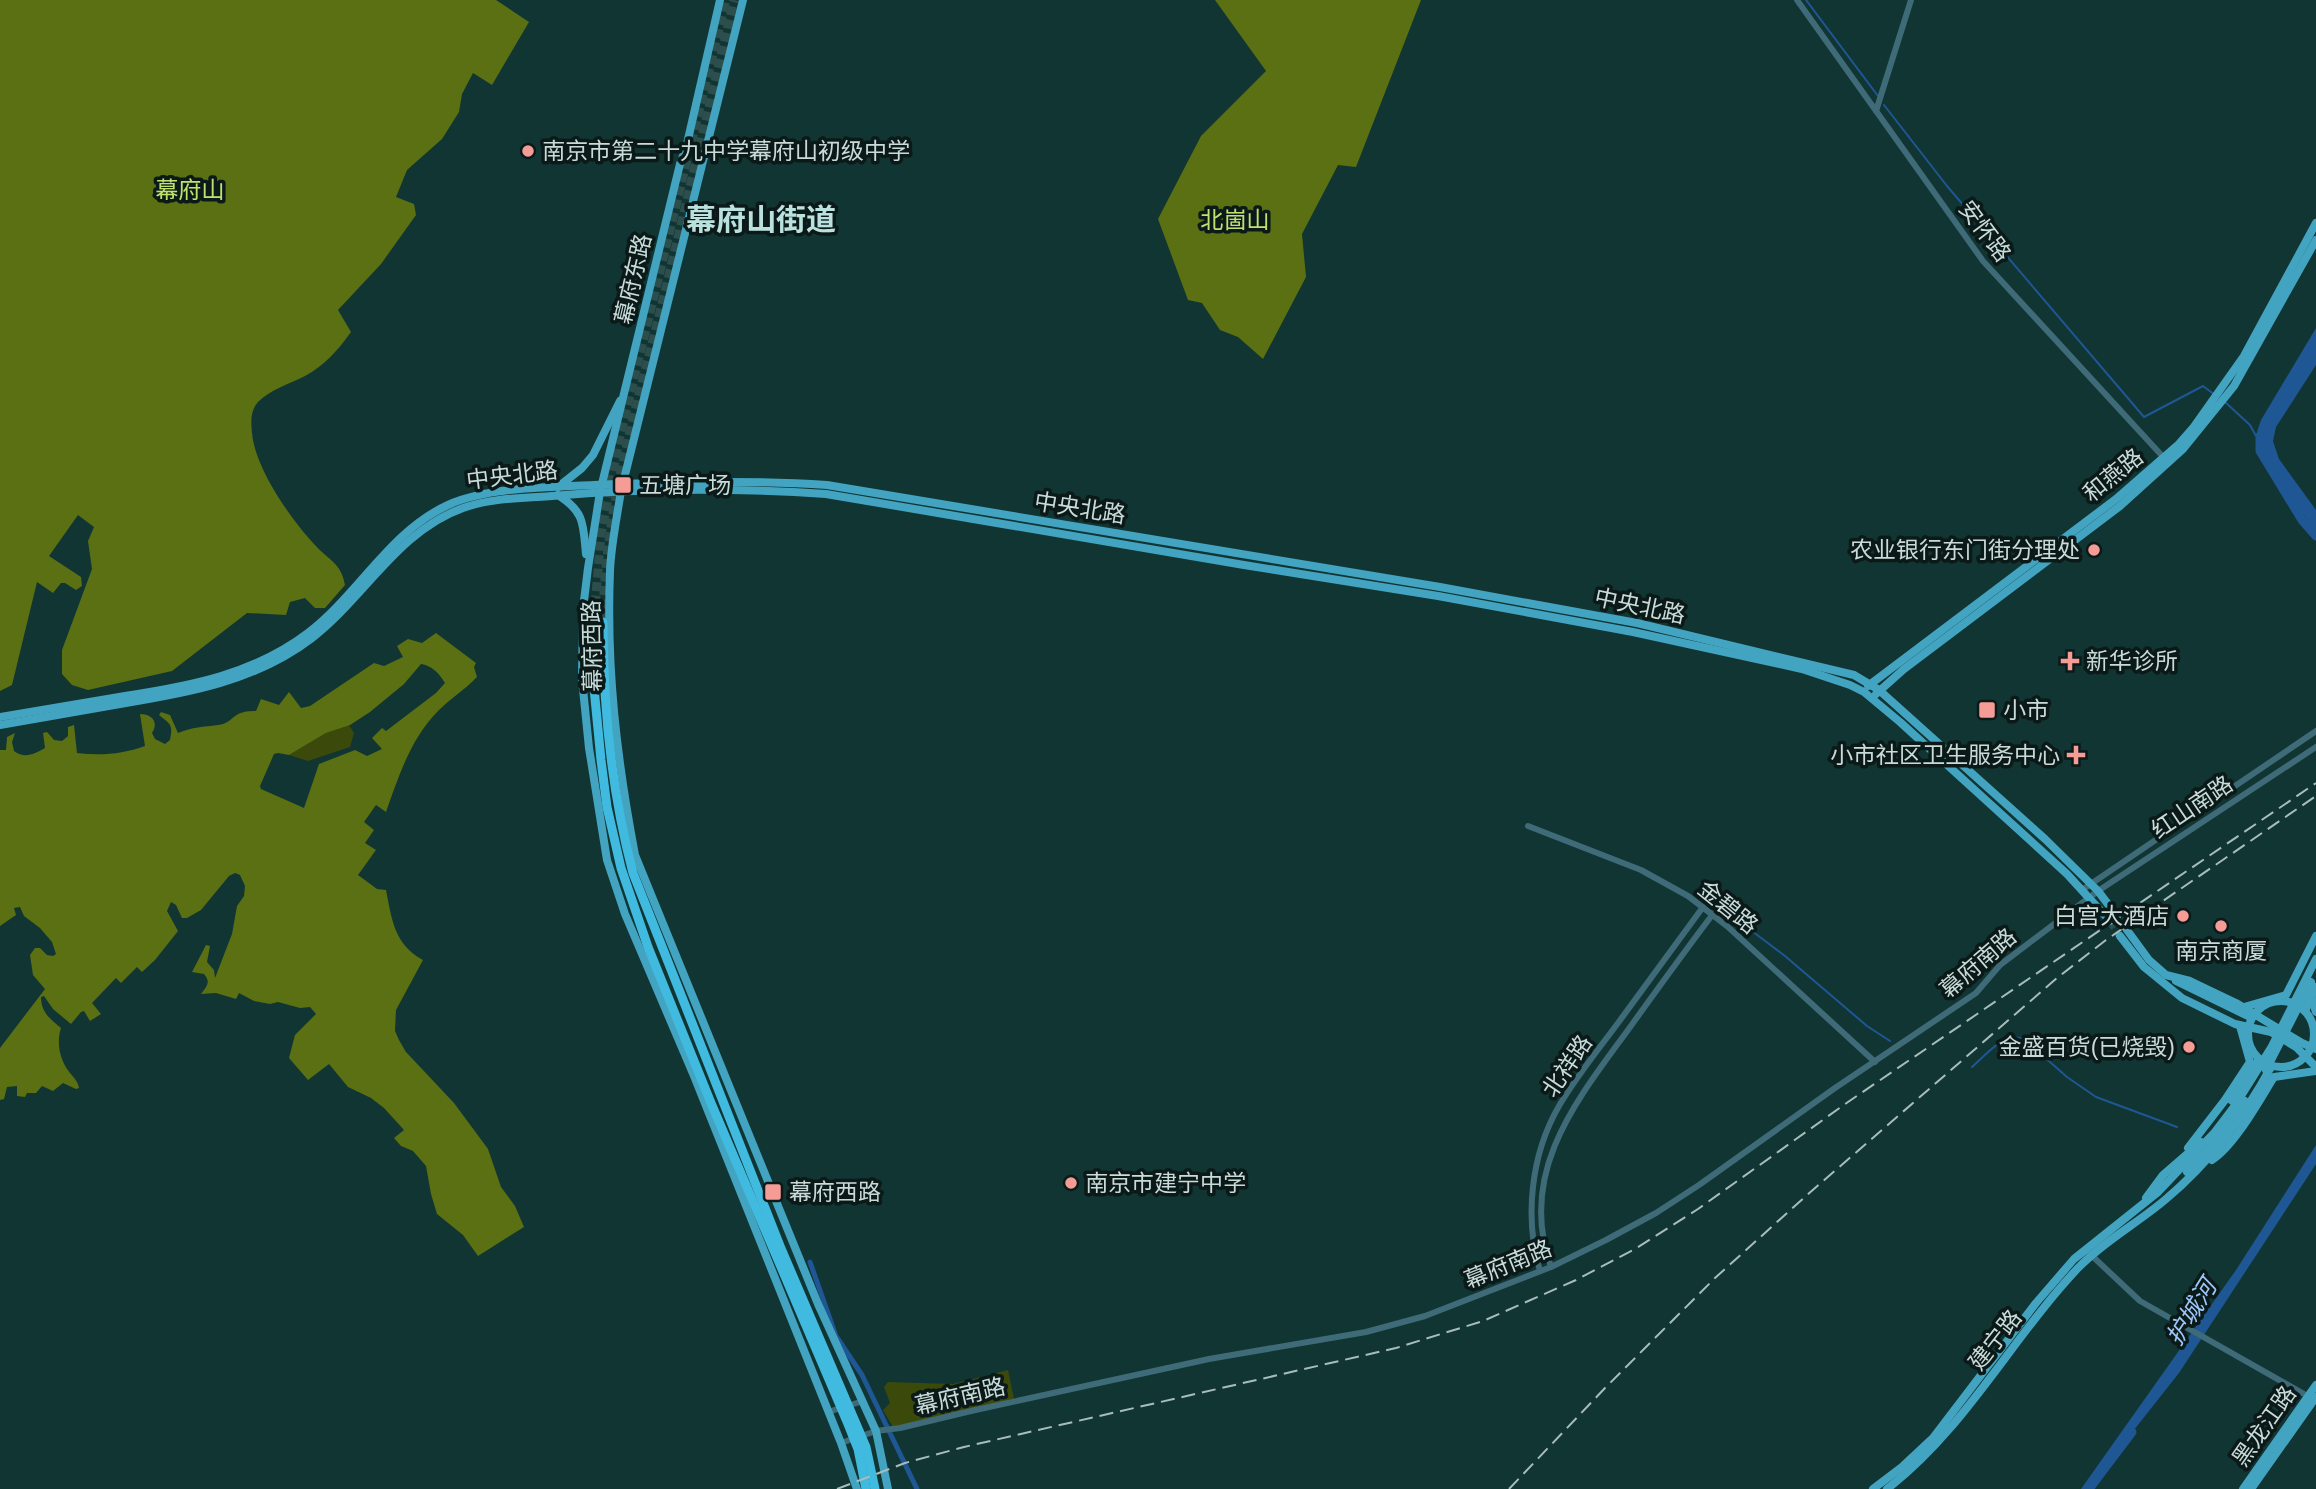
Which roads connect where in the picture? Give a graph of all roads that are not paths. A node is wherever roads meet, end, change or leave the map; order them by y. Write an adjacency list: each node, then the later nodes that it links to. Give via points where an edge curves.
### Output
1 (720, 0): 9 (main road, 幕府东路)
2 (743, 0): 8 (main road, 幕府东路)
3 (1797, 0): 5 (street, 安怀路)
4 (1911, 0): 5 (street)
5 (1876, 111): 10 (street, 安怀路, via 1983,261)
6 (2316, 223): 10 (main road, 和燕路, via 2228,381)
7 (2316, 240): 10 (main road, 和燕路, via 2234,386 2199,432)
8 (648, 384): 11 (main road, 幕府西路)
9 (626, 389): 12 (main road, 幕府东路); 13 (main road, via 593,455)
10 (2166, 461): 16 (main road, 和燕路); 17 (main road, 和燕路, via 2120,506)
11 (622, 487): 12 (main road, 中央北路); 16 (main road, 中央北路, via 769,481 827,485 1635,623 1854,675); 18 (main road, 中央北路, via 768,490 890,504 1653,636 1802,669); 63 (main road, 幕府西路, via 610,568 610,685 635,855 818,1304)
12 (601, 489): 13 (main road, 中央北路); 14 (main road, 幕府东路)
13 (558, 491): 14 (main road, via 578,513); 20 (main road, 中央北路, via 465,498 430,515 309,632 277,654 237,672 176,688); 21 (main road, 中央北路, via 485,502 435,521 400,549 313,637 239,678 177,695)
14 (588, 568): 64 (main road, 幕府西路, via 582,679 607,860)
15 (598, 620): 57 (highway, 幕府西路, via 609,759 633,873)
16 (1870, 684): 17 (main road, 中央北路); 18 (main road, 和燕路)
17 (1879, 690): 19 (main road, 和燕路); 25 (main road, 中央北路)
18 (1864, 692): 19 (main road, 中央北路)
19 (1872, 699): 26 (main road, 中央北路)
20 (0, 717)
21 (0, 725)
22 (2316, 731): 25 (street)
23 (2316, 747): 27 (street, 红山南路)
24 (1528, 826): 29 (street, 金碧路, via 1641,870)
25 (2090, 883): 26 (street); 27 (main road, 中央北路)
26 (2082, 890): 28 (main road, 中央北路)
27 (2098, 891): 28 (street, 红山南路); 28 (main road, 中央北路, via 2113,918)
28 (2089, 897): 49 (street, 幕府南路, via 2000,965 1976,993)
29 (1703, 907): 30 (street, 金碧路); 33 (street, 北祥路)
30 (1713, 914): 35 (street, 北祥路); 49 (street, 金碧路)
31 (2123, 933): 38 (main road)
32 (2316, 936): 42 (main road, via 2286,995)
33 (1677, 943): 35 (street, via 1685,943); 56 (street, 北祥路, via 1559,1106 1538,1159)
34 (2316, 949): 41 (main road)
35 (1686, 950): 55 (street, 北祥路, via 1570,1111 1549,1163)
36 (2316, 960): 53 (main road, 建宁路, via 2255,1074)
37 (2316, 971): 53 (main road, 建宁路, via 2261,1078)
38 (2165, 978): 42 (main road, via 2190,981); 45 (main road); 45 (main road, via 2182,998)
39 (2316, 987): 43 (main road)
40 (2316, 1001): 44 (main road)
41 (2288, 1002): 43 (main road); 45 (main road, via 2267,1004)
42 (2244, 1007): 46 (main road)
43 (2305, 1010): 46 (main road, via 2314,1029)
44 (2316, 1012)
45 (2247, 1023): 47 (main road, via 2249,1044); 51 (main road, via 2296,1047); 52 (main road, via 2250,1062)
46 (2313, 1052): 48 (main road); 50 (main road, via 2291,1066)
47 (2259, 1059): 50 (main road); 52 (main road, via 2201,1142)
48 (2316, 1060)
49 (1875, 1062): 59 (street, 幕府南路, via 1656,1213)
50 (2271, 1067): 53 (main road, via 2216,1150)
51 (2316, 1069): 53 (main road, via 2274,1077 2221,1154)
52 (2180, 1159): 54 (main road)
53 (2196, 1163): 54 (main road, 建宁路); 58 (main road, 建宁路, via 2167,1198)
54 (2140, 1206): 58 (main road, 建宁路)
55 (1542, 1228): 56 (street, via 1538,1233); 59 (street, 北祥路)
56 (1532, 1230): 60 (street, 北祥路)
57 (776, 1247): 68 (highway, 幕府西路, via 858,1449); 69 (highway, 幕府西路, via 866,1447)
58 (2089, 1251): 62 (street, via 2140,1301); 71 (main road, 建宁路, via 2066,1268 2036,1303 1933,1438); 72 (main road, 建宁路, via 1944,1438)
59 (1551, 1267): 60 (street, 幕府南路)
60 (1540, 1271): 65 (street, 幕府南路, via 1424,1316 1366,1332 1209,1359)
61 (2316, 1385): 62 (main road, 黑龙江路)
62 (2314, 1398): 73 (main road, 黑龙江路); 74 (main road, 黑龙江路)
63 (863, 1401): 64 (street); 65 (main road, 幕府西路)
64 (828, 1412): 66 (main road, 幕府西路)
65 (877, 1431): 66 (street, 幕府南路); 70 (main road, 幕府西路)
66 (841, 1443): 67 (main road, 幕府西路)
67 (857, 1489)
68 (866, 1489)
69 (876, 1489)
70 (888, 1489)
71 (1873, 1489)
72 (1887, 1489)
73 (2243, 1489)
74 (2251, 1489)

